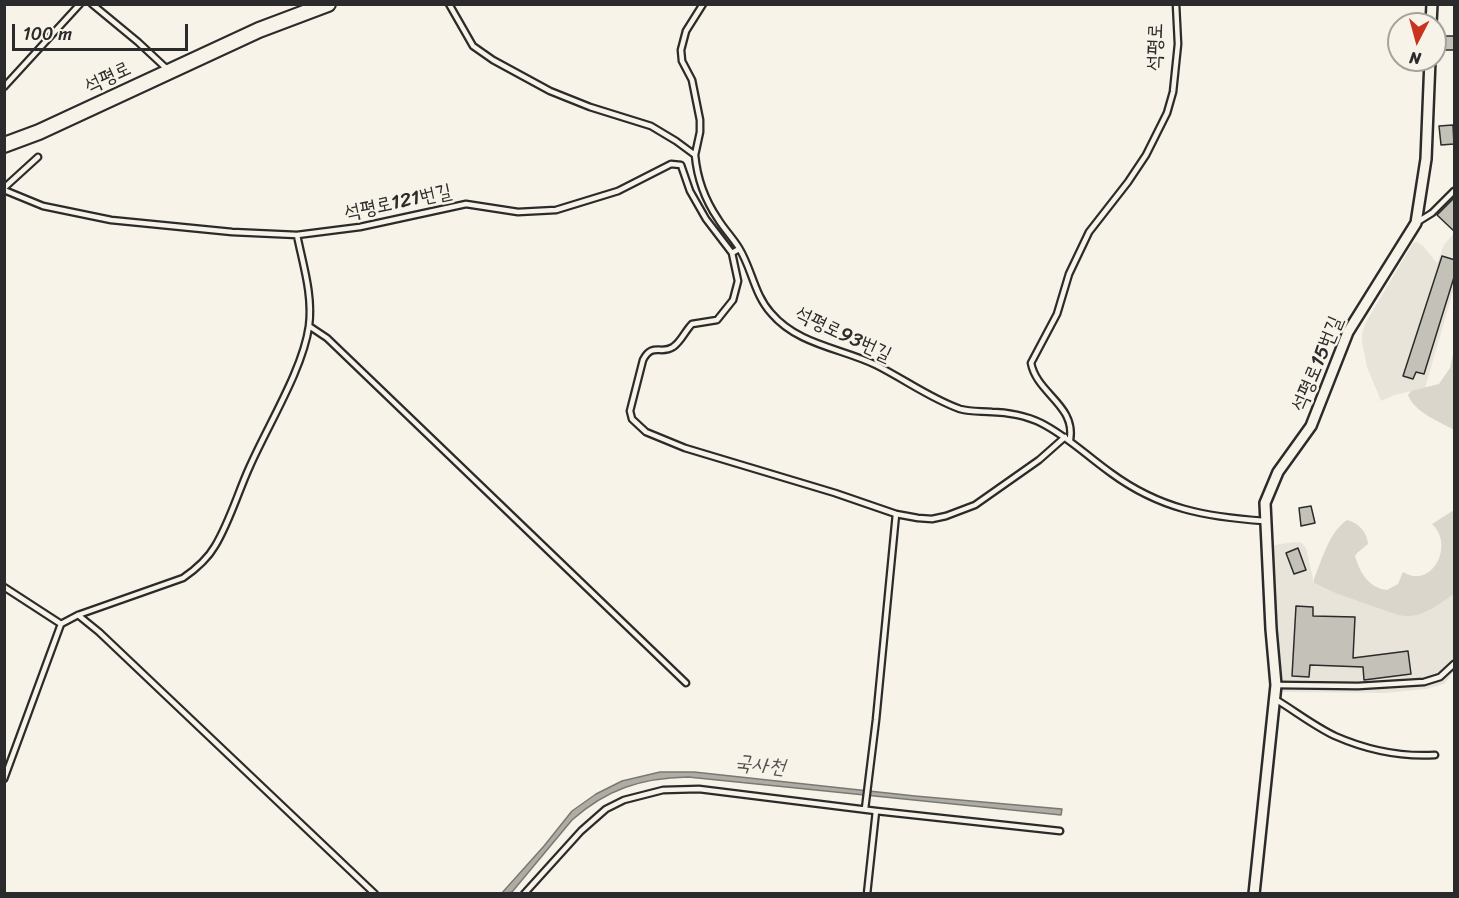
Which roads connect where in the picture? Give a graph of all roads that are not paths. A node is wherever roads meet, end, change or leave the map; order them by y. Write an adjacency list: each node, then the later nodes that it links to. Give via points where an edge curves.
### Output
1 (80, 4): 9 (lane)
2 (92, 4): 7 (lane)
3 (328, 4): 7 (street, 석평로)
4 (449, 4): 11 (lane, via 472,46 493,60 568,99 651,126)
5 (703, 4): 11 (lane, 석평로93번길, via 686,31 681,50 700,120)
6 (1176, 4): 20 (lane, 석평로, via 1178,44 1167,113 1146,155 1089,232 1069,274 1057,314 1030,363 1037,380 1065,410 1070,421)
7 (169, 71): 10 (street, 석평로)
8 (1430, 72): 15 (street, 석평로15번길, via 1426,159)
9 (4, 87)
10 (4, 145)
11 (695, 155): 17 (lane, 석평로93번길, via 705,195)
12 (38, 157): 13 (lane)
13 (4, 189): 16 (lane, 석평로121번길, via 43,206 111,220)
14 (1455, 191): 15 (lane)
15 (1416, 223): 22 (street, 석평로15번길, via 1348,332 1311,426 1278,472 1265,503)
16 (297, 235): 18 (lane, 석평로121번길, via 360,227 466,204 518,212 556,210 618,191 671,164 681,165 706,219); 19 (lane, via 309,290)
17 (739, 249): 18 (lane); 20 (lane, 석평로93번길, via 761,301 798,335 873,364 948,405 1016,415 1039,422)
18 (732, 253): 21 (lane, via 738,281 728,309 717,320 693,324 673,347 646,353 632,401 632,419 646,432 685,448)
19 (309, 326): 24 (lane, via 298,362 208,557 172,583); 27 (lane, via 327,338)
20 (1067, 439): 21 (lane, via 961,512 932,519); 22 (lane, 석평로93번길, via 1110,473 1172,506 1210,516)
21 (896, 514): 32 (lane)
22 (1265, 522): 28 (street, 석평로15번길)
23 (4, 587): 25 (lane)
24 (78, 615): 25 (lane); 35 (lane)
25 (61, 624): 31 (lane)
26 (1455, 664): 28 (lane, via 1440,677 1424,682)
27 (686, 683)
28 (1276, 685): 29 (street, 석평로15번길)
29 (1275, 699): 30 (lane, via 1336,736 1366,747 1395,754); 38 (street, 석평로15번길)
30 (1435, 755)
31 (4, 778)
32 (866, 807): 33 (lane); 36 (lane, via 699,789 643,794 606,809 594,819)
33 (876, 811): 34 (lane); 37 (lane)
34 (1060, 831)
35 (375, 894)
36 (524, 894)
37 (867, 894)
38 (1254, 894)

